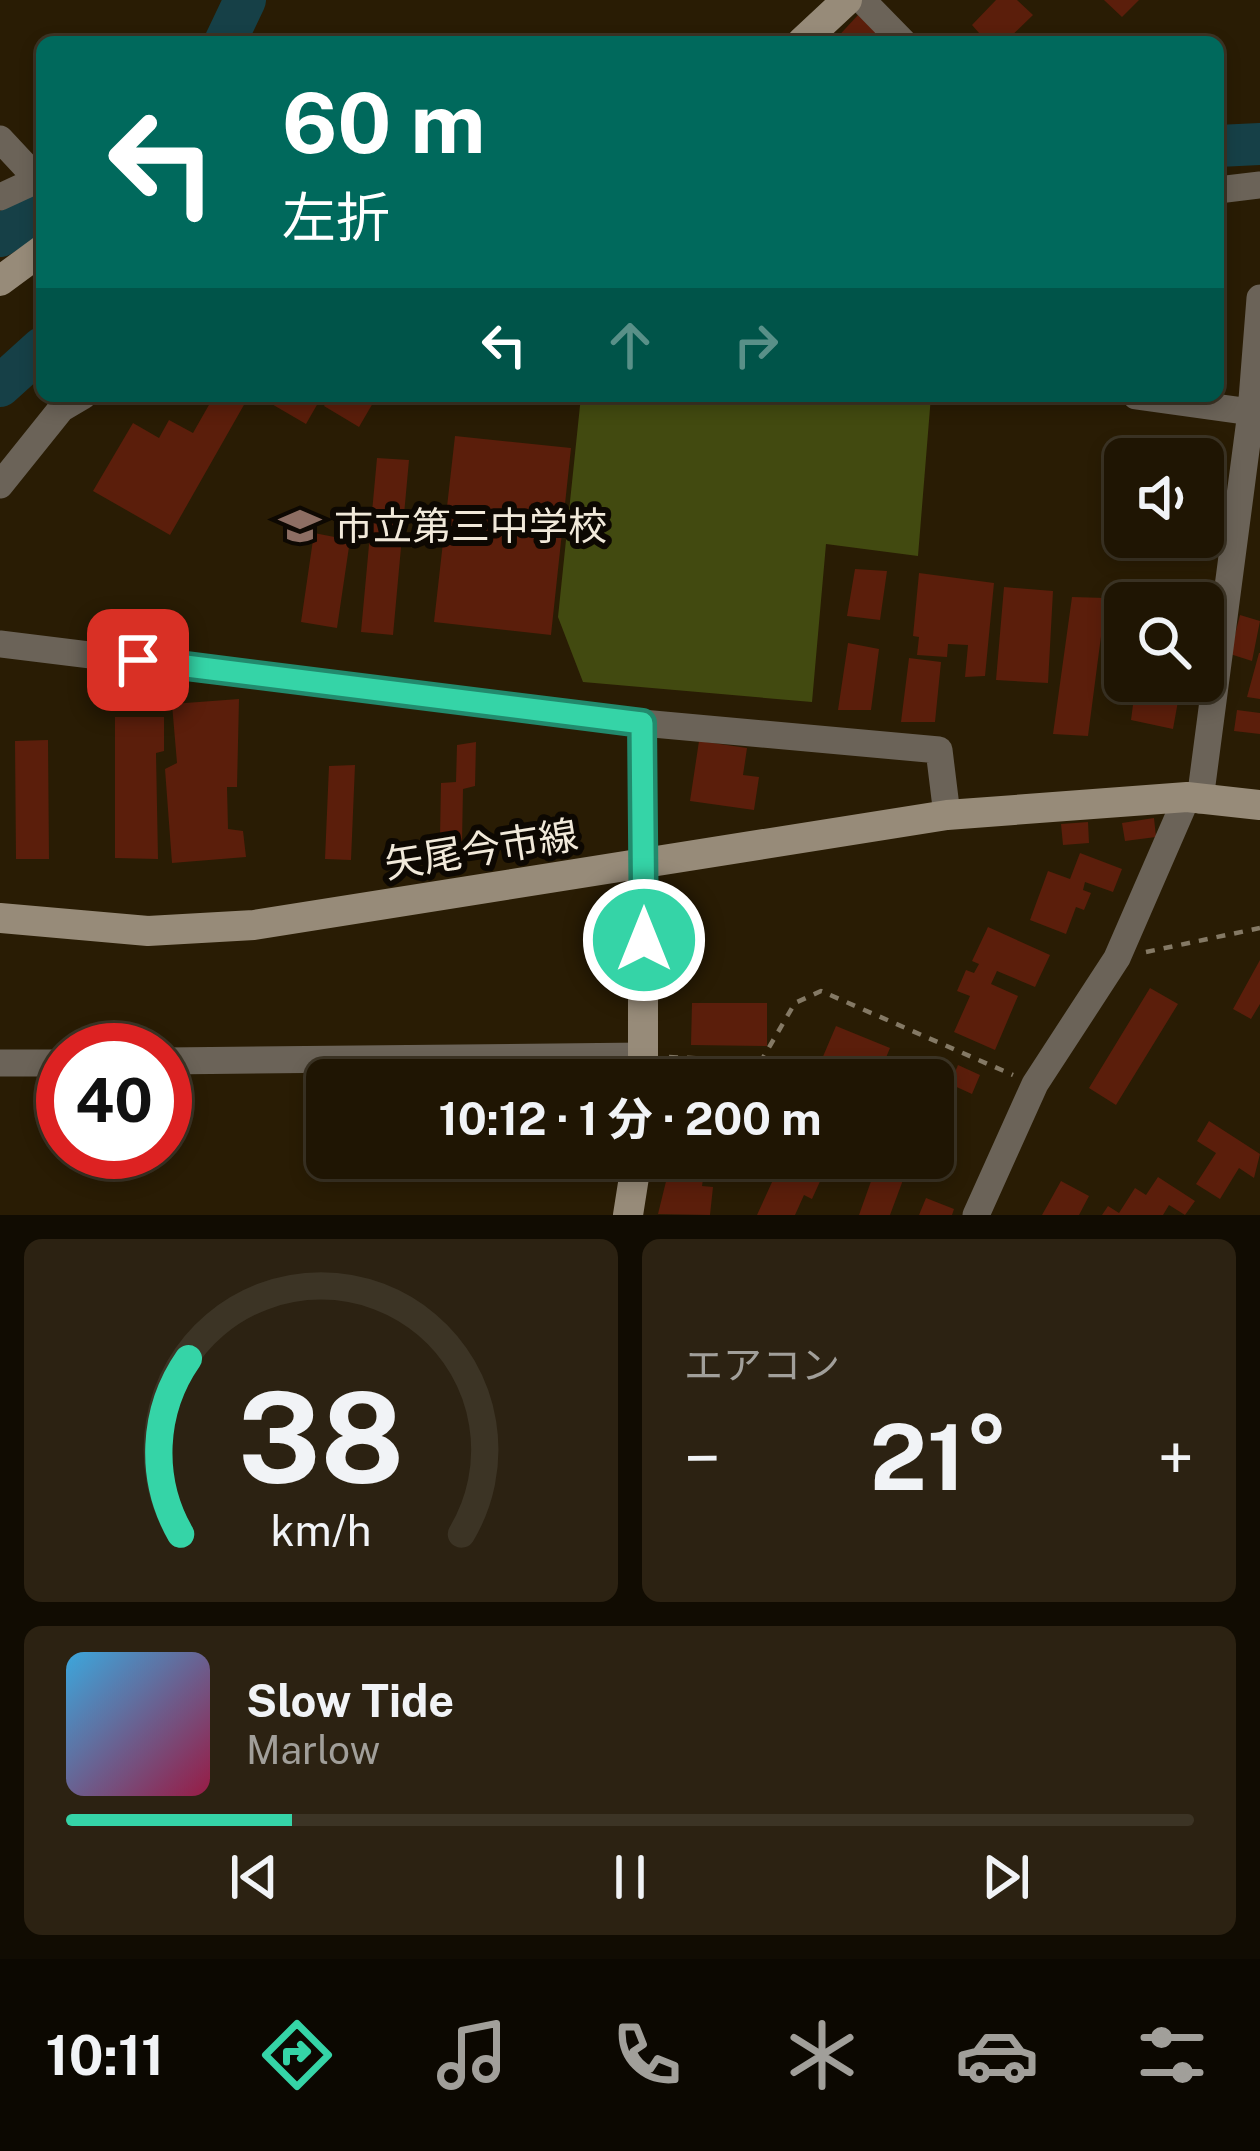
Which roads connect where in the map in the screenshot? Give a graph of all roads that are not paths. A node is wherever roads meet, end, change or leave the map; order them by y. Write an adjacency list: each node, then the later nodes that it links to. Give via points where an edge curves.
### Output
1 (847, 0): 3 (main road)
2 (862, 0): 4 (street)
3 (808, 36)
4 (897, 36)
5 (0, 139): 6 (street)
6 (36, 178)
7 (36, 184): 10 (street)
8 (1260, 185): 9 (street)
9 (1224, 189)
10 (0, 197)
11 (36, 254): 12 (main road)
12 (0, 280)
13 (1260, 298): 16 (street)
14 (73, 402): 17 (street)
15 (1178, 402): 16 (street)
16 (1256, 413): 20 (street)
17 (0, 485)
18 (0, 644): 19 (street)
19 (642, 723): 22 (street, via 939,750); 23 (street)
20 (1193, 798): 21 (main road, 矢尾今市線); 22 (main road, 矢尾今市線); 32 (street, via 1117,958 1035,1084)
21 (1260, 805)
22 (947, 815): 23 (main road, 矢尾今市線)
23 (643, 863): 24 (main road, 矢尾今市線, via 254,925 148,931); 25 (main road)
24 (0, 918)
25 (644, 1059)
26 (192, 1061): 29 (street)
27 (0, 1063): 28 (street)
28 (36, 1063)
29 (306, 1063)
30 (634, 1179): 31 (main road)
31 (628, 1215)
32 (976, 1215)

